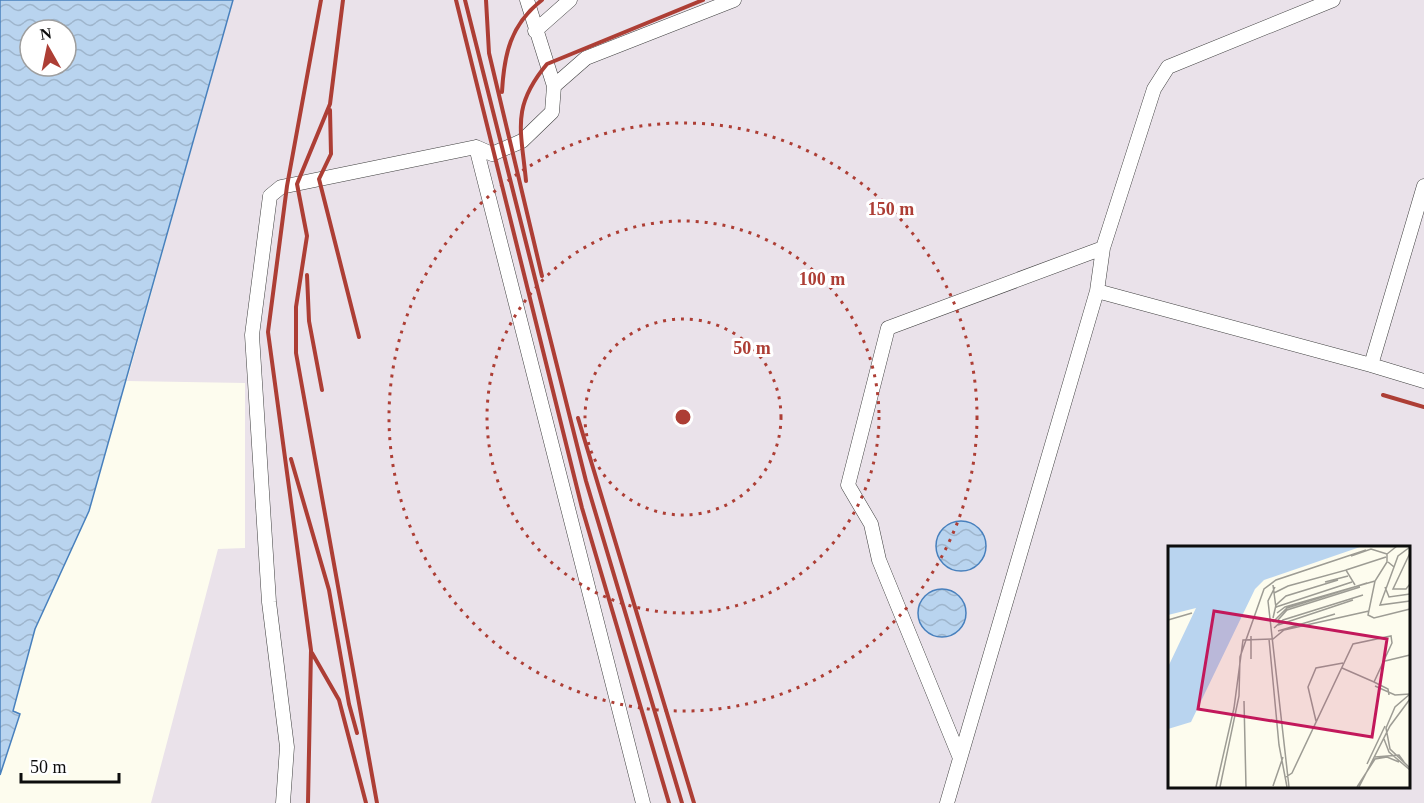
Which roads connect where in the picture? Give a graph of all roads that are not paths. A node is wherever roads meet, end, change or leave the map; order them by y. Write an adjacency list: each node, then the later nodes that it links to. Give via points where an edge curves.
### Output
1 (527, 0): 5 (street)
2 (570, 0): 5 (street)
3 (734, 0): 6 (street, via 586,58)
4 (1333, 0): 9 (street, via 1168,67 1154,89)
5 (535, 31): 6 (street)
6 (554, 86): 7 (street, via 552,112 522,141 492,154)
7 (476, 147): 14 (street, via 281,187 270,196 252,335 269,602 287,747); 15 (street)
8 (1424, 186): 11 (street)
9 (1103, 248): 10 (street); 13 (street, via 888,328 848,484 871,524 879,560)
10 (1097, 291): 11 (street); 13 (street)
11 (1371, 365): 12 (street)
12 (1424, 381)
13 (960, 758): 16 (street)
14 (283, 803)
15 (643, 803)
16 (947, 803)

